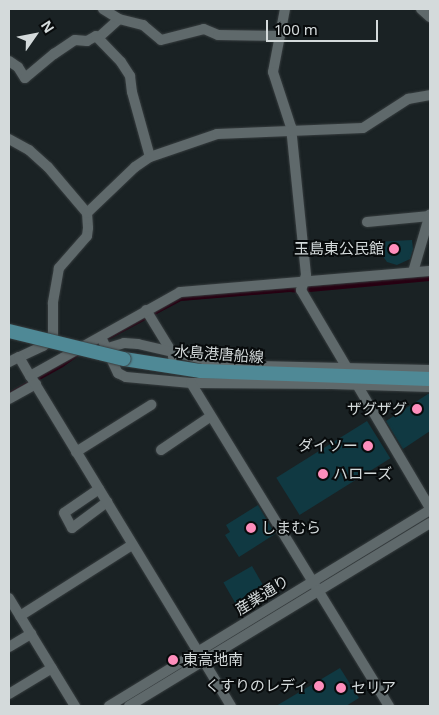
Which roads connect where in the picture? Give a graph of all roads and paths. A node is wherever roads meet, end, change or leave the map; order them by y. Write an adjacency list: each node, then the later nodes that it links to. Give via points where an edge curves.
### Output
1 (103, 9): 5 (street)
2 (285, 9): 6 (street)
3 (421, 9): 4 (street)
4 (430, 17)
5 (119, 19): 6 (street, via 143,25 161,40 204,29 218,35); 7 (street)
6 (280, 36): 10 (street, via 273,72)
7 (98, 38): 8 (street, via 75,40 24,78 18,67); 12 (street, via 122,62 130,76)
8 (9, 61)
9 (430, 95): 10 (street, via 408,99 364,128)
10 (291, 132): 12 (street, via 217,134); 19 (street, via 306,275)
11 (9, 139): 13 (street, via 29,150 48,167)
12 (150, 157): 13 (street)
13 (87, 214): 25 (street, via 87,236 59,268 53,303 53,336 43,346)
14 (430, 218): 15 (street); 16 (street)
15 (367, 222)
16 (426, 240): 18 (street)
17 (430, 271): 18 (street)
18 (413, 272): 19 (street)
19 (303, 283): 20 (street, via 180,292); 27 (street, via 301,290)
20 (146, 310): 22 (street); 24 (street)
21 (9, 331): 27 (main road, 水島港唐船線, bridge, via 124,359 201,371)
22 (101, 337): 23 (street); 28 (street)
23 (108, 348): 24 (street, via 124,343 138,344); 30 (street, via 110,360 118,373 126,377 170,378)
24 (172, 358): 27 (street)
25 (14, 359): 28 (street)
26 (430, 370): 27 (street)
27 (351, 377): 29 (main road, 水島港唐船線); 30 (street); 31 (street); 39 (street)
28 (33, 380): 32 (street); 36 (street)
29 (430, 380)
30 (191, 383): 34 (street)
31 (430, 387)
32 (9, 399)
33 (151, 405): 36 (street)
34 (211, 416): 35 (street); 42 (street)
35 (161, 450)
36 (76, 452): 37 (street)
37 (99, 489): 38 (street); 38 (street, via 64,513 72,528)
38 (107, 502): 41 (street)
39 (430, 509): 42 (street, 産業通り)
40 (430, 522): 42 (street, 産業通り)
41 (132, 545): 44 (street); 47 (street)
42 (316, 585): 47 (street, 産業通り); 54 (street)
43 (10, 603): 44 (street)
44 (20, 616): 45 (street)
45 (31, 634): 46 (street); 48 (street)
46 (9, 647)
47 (200, 656): 51 (street, 産業通り); 52 (street, 産業通り); 53 (street)
48 (52, 668): 49 (street); 50 (street)
49 (9, 694)
50 (75, 706)
51 (109, 706)
52 (129, 706)
53 (231, 706)
54 (389, 706)

